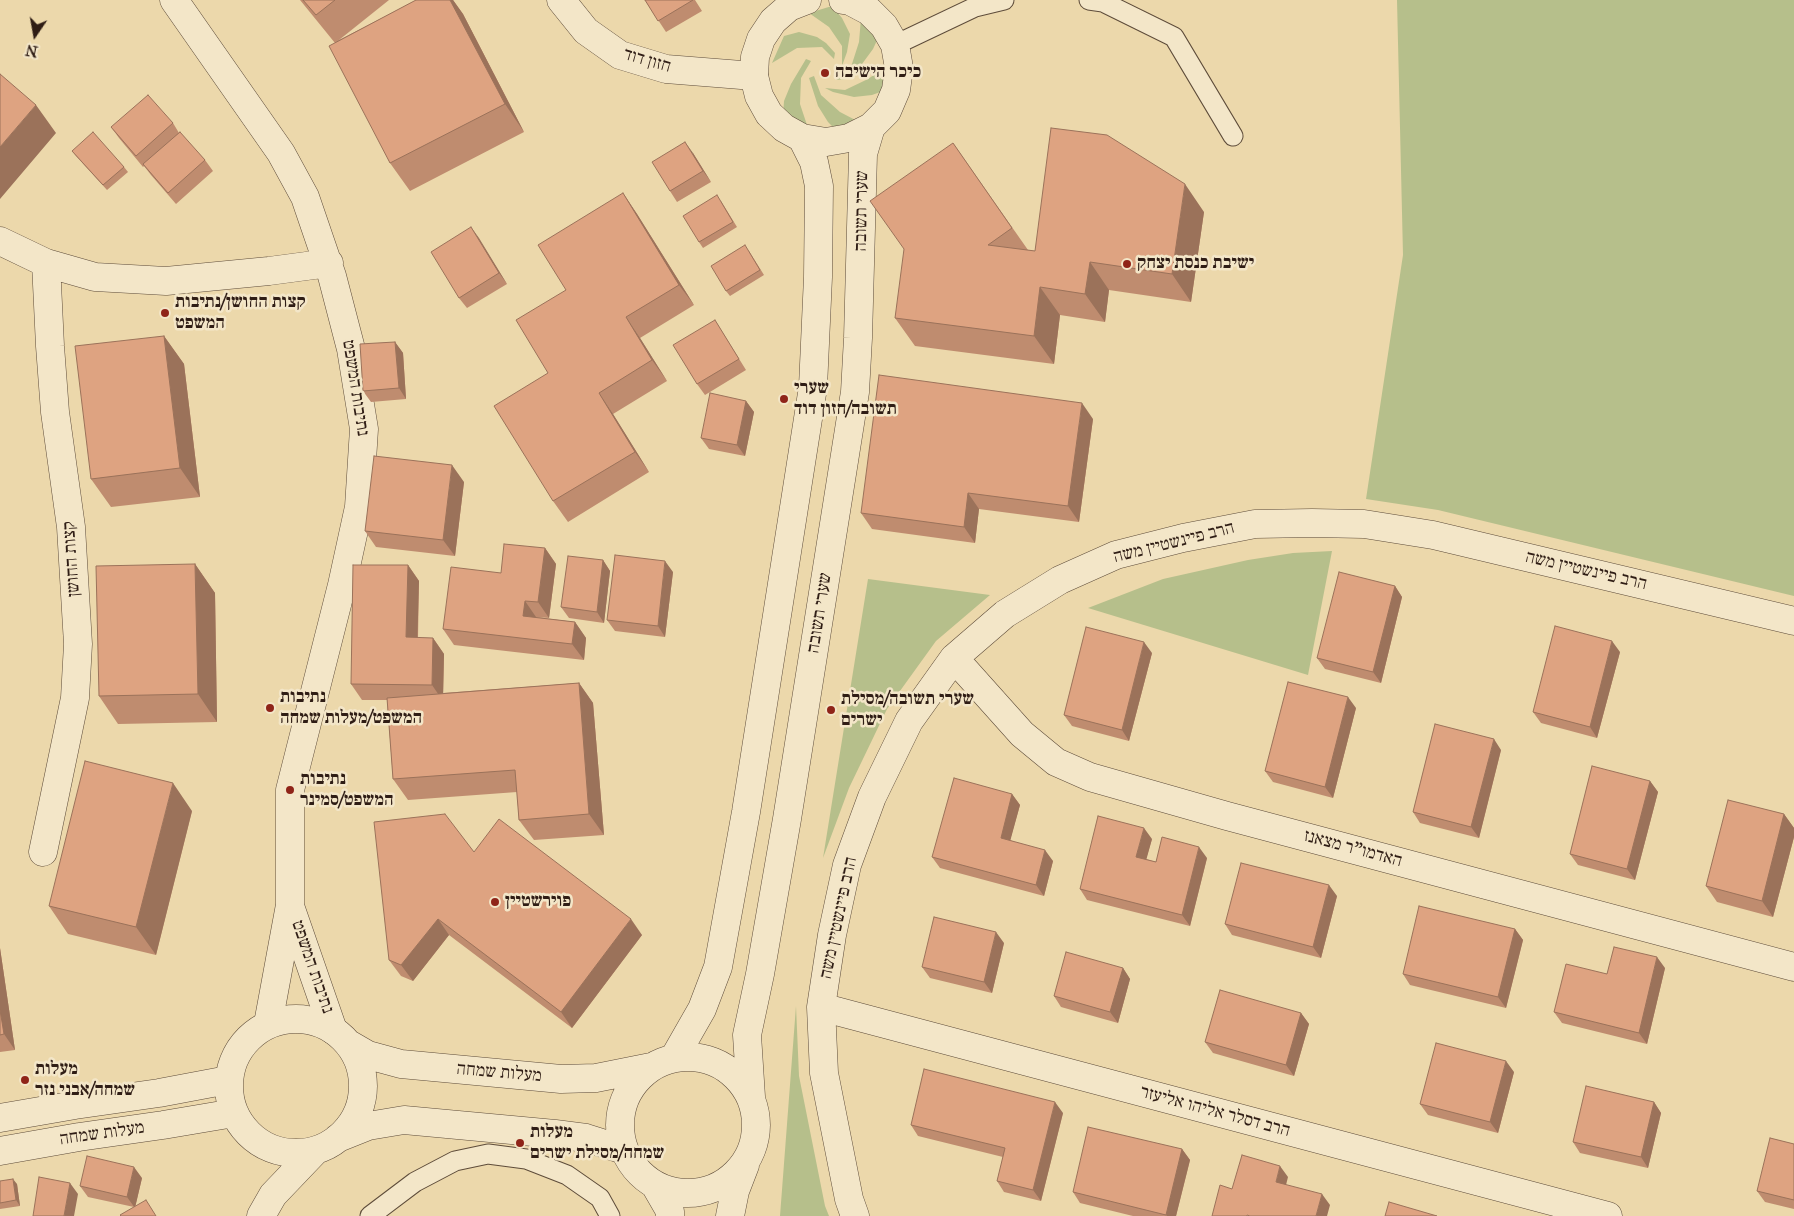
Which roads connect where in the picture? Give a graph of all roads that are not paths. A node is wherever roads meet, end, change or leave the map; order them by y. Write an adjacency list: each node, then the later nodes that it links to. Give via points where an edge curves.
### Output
1 (174, 0): 17 (street, נתיבות המשפט, via 281,153 305,197)
2 (561, 0): 11 (street, חזון דוד, via 586,31 620,55 666,69)
3 (768, 0): 9 (street)
4 (807, 0): 9 (street, via 789,7 773,21)
5 (843, 0): 8 (street)
6 (1004, 0): 10 (lane, via 975,7)
7 (1089, 0): 13 (lane, via 1103,2 1174,37)
8 (863, 6): 10 (street, via 884,26)
9 (761, 39): 11 (street, via 755,57)
10 (895, 45): 12 (street, via 899,68 896,90 886,111)
11 (754, 76): 14 (street, via 759,96 769,114)
12 (871, 127): 14 (street, via 842,140 826,142); 28 (street, שערי תשובה, via 863,154 855,392 787,818 747,1035)
13 (1234, 136)
14 (802, 138): 26 (street, via 814,162 819,186 813,387 746,812 718,967 702,1009)
15 (0, 241): 16 (street)
16 (46, 263): 17 (street, via 95,277 166,281); 20 (street, קצות החושן, via 55,412 71,526 78,644 74,698)
17 (329, 263): 21 (street, נתיבות המשפט, via 350,349 364,429 358,507 290,790)
18 (1794, 621): 19 (street, הרב פיינשטיין משה, via 1433,535 1364,524 1255,524 1116,555 1060,580 1005,614)
19 (954, 658): 22 (street, האדמו"ר מצאנז, via 1022,734 1056,762 1090,777); 23 (street, הרב פיינשטיין משה, via 909,721 872,797 847,865)
20 (43, 852)
21 (290, 905): 24 (street, נתיבות המשפט); 25 (street, נתיבות המשפט)
22 (1794, 967)
23 (821, 1007): 42 (street, הרב פיינשטיין משה, via 824,1073); 43 (street, הרב דסלר אליהו אליעזר)
24 (268, 1024): 25 (street, via 295,1018 315,1021); 27 (street, via 243,1043 232,1060)
25 (341, 1037): 26 (street, מעלות שמחה, via 368,1055 401,1064 561,1079 596,1078); 32 (street, via 360,1063 364,1083 361,1104 352,1124)
26 (663, 1062): 28 (street, via 697,1057 720,1064 738,1078); 33 (street, via 634,1083 623,1103 619,1127)
27 (228, 1080): 29 (street); 30 (street, מעלות שמחה)
28 (751, 1097): 35 (street, via 757,1119 755,1142)
29 (234, 1113): 31 (street, via 246,1132); 34 (street, מעלות שמחה)
30 (0, 1118)
31 (263, 1145): 32 (street, via 297,1153); 37 (street)
32 (326, 1145): 33 (street, via 368,1126 404,1120 586,1138); 37 (street)
33 (624, 1150): 36 (street, via 636,1170)
34 (0, 1151)
35 (746, 1163): 36 (street, via 732,1178 714,1189 694,1194 674,1192); 41 (street)
36 (655, 1185): 40 (street)
37 (267, 1206)
38 (370, 1216): 39 (lane, via 415,1182 455,1161 488,1154 526,1158 567,1175 600,1198)
39 (610, 1216)
40 (670, 1216)
41 (730, 1216)
42 (855, 1216)
43 (1608, 1216)

